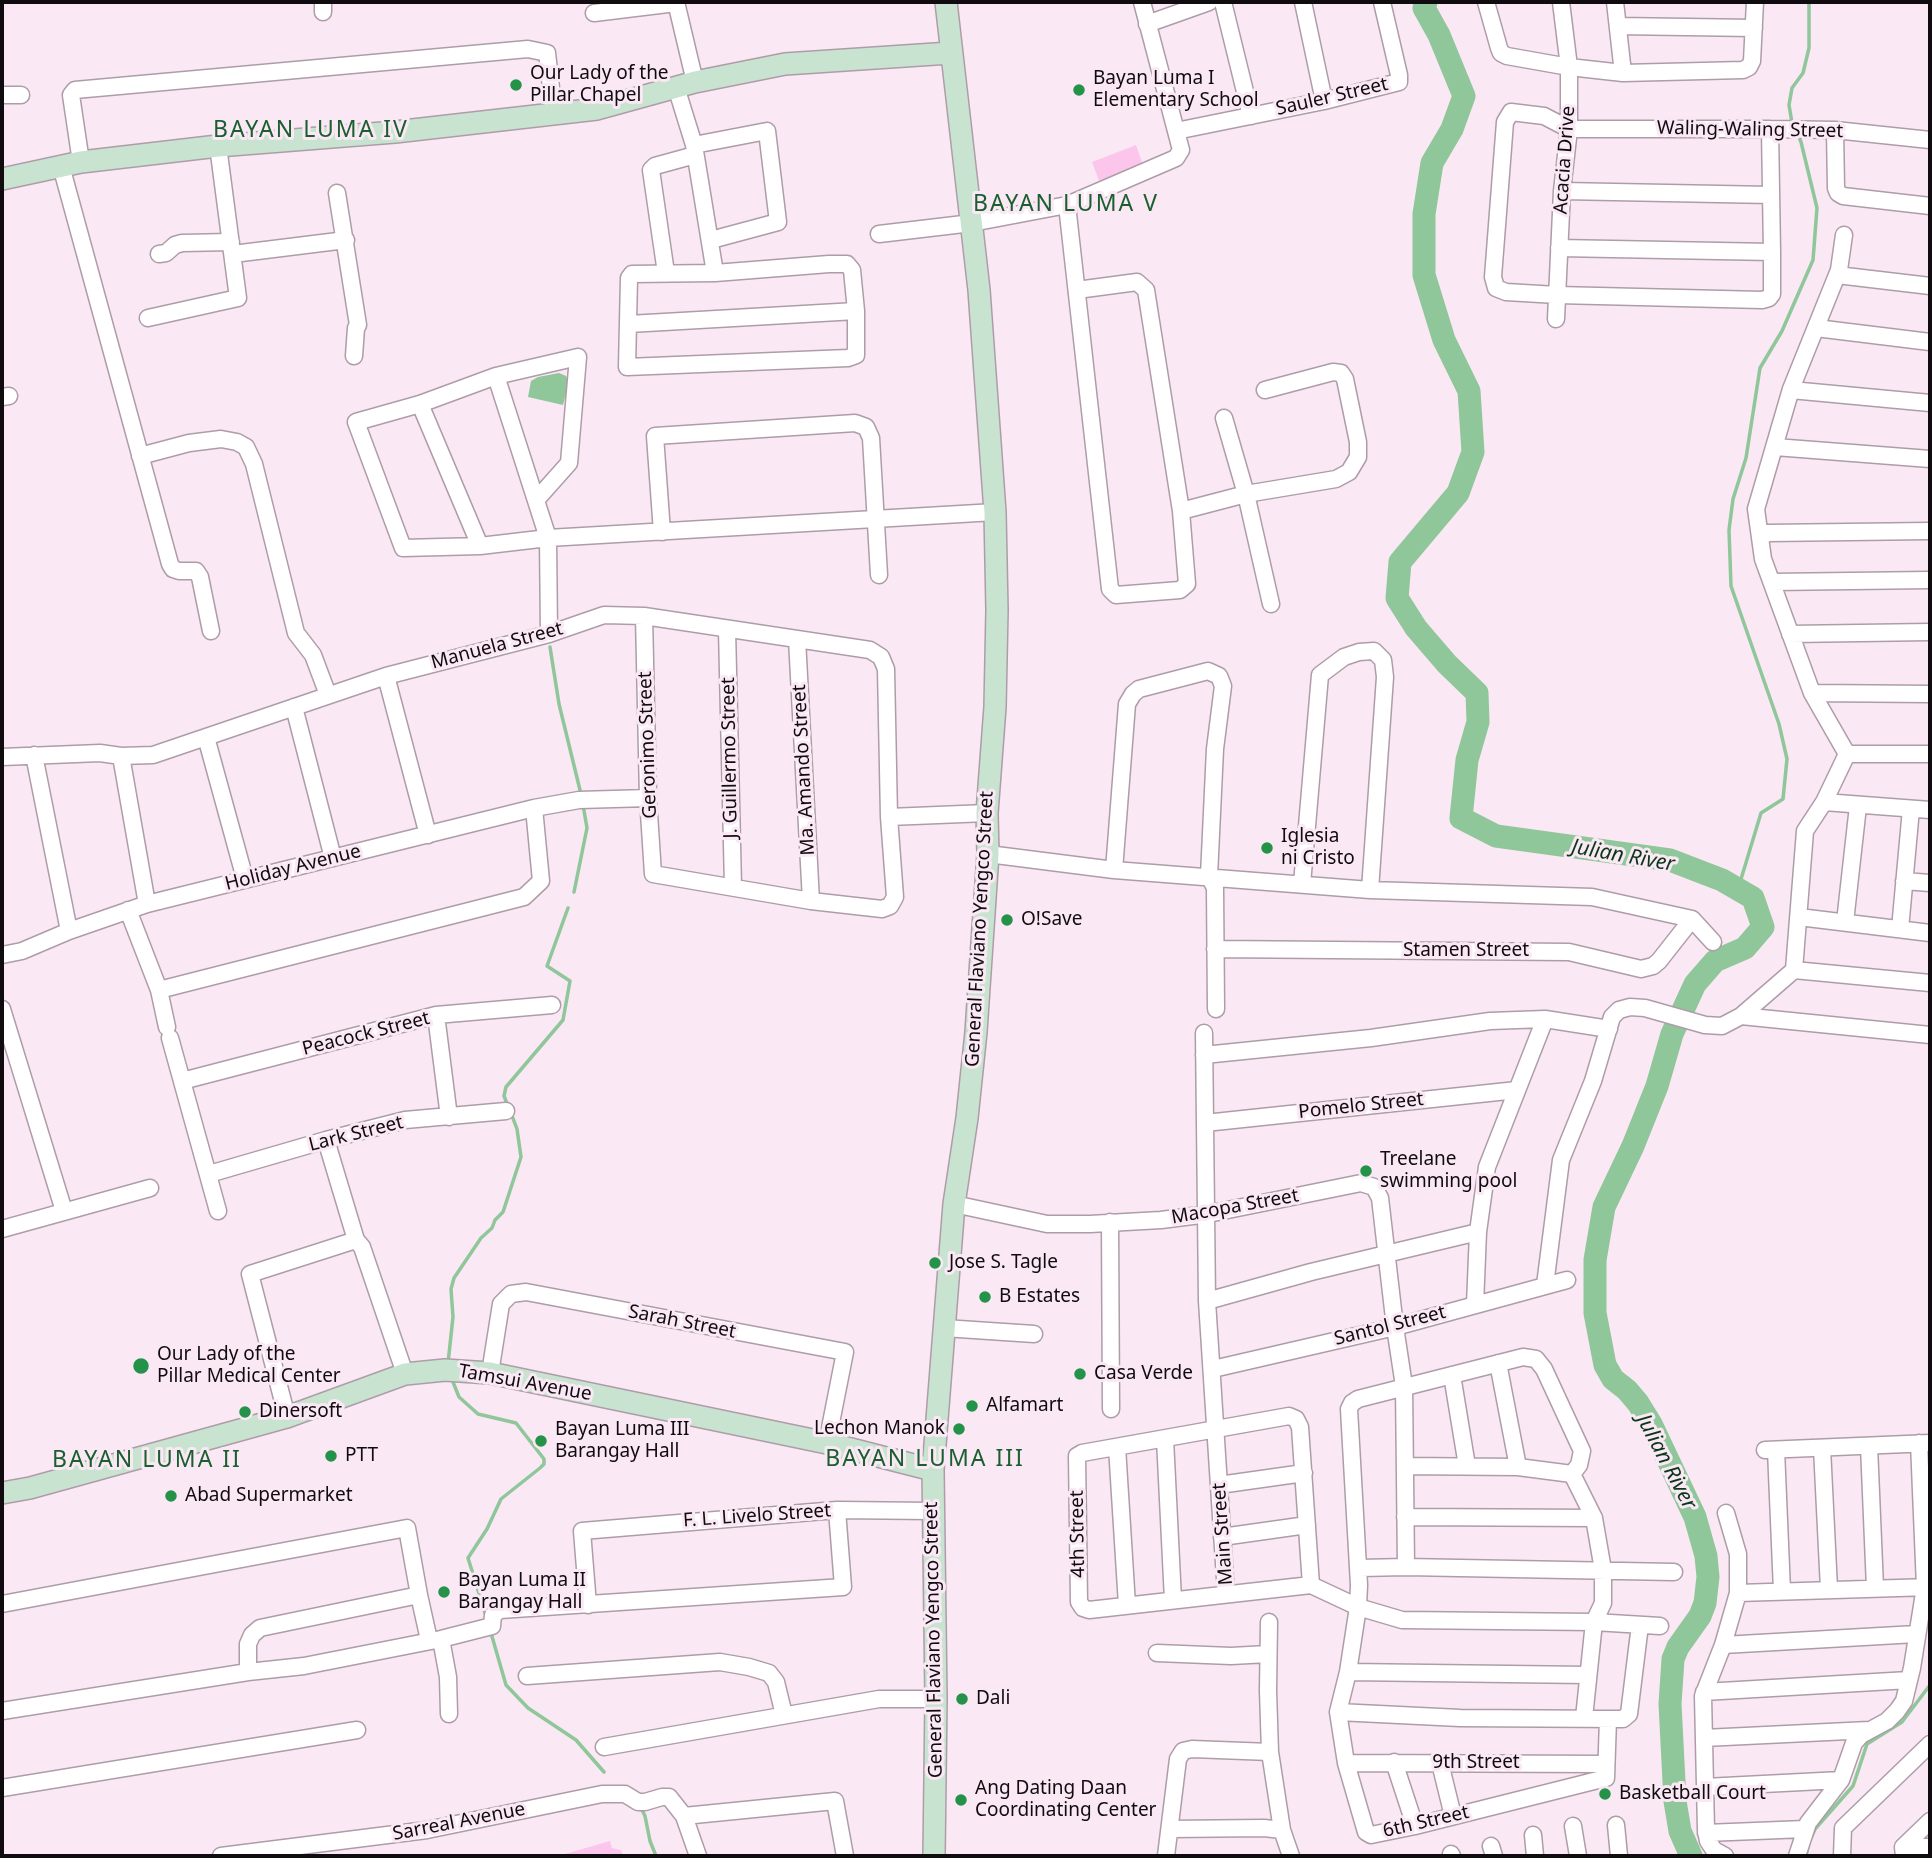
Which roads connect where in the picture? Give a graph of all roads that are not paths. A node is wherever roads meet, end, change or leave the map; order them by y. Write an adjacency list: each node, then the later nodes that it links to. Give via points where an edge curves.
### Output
1 (676, 2): 12 (street); 19 (street)
2 (946, 2): 16 (street, General Flaviano Yengco Street)
3 (1142, 2): 13 (street)
4 (1209, 2): 13 (street)
5 (1223, 2): 24 (street)
6 (1303, 2): 22 (street)
7 (1382, 2): 22 (street, Sauler Street, via 1399,82)
8 (1486, 2): 17 (street, via 1501,53)
9 (1561, 2): 17 (street, Acacia Drive)
10 (1615, 2): 14 (street)
11 (1755, 2): 15 (street)
12 (594, 13)
13 (1147, 24): 28 (street)
14 (1618, 26): 15 (street); 18 (street)
15 (1754, 28): 18 (street, via 1752,61 1743,70)
16 (950, 53): 19 (street, via 785,64); 39 (street, General Flaviano Yengco Street)
17 (1569, 68): 18 (street); 25 (street, Acacia Drive)
18 (1623, 73)
19 (686, 85): 23 (street, via 597,109); 31 (street)
20 (2, 95): 21 (street)
21 (21, 95)
22 (1324, 101): 24 (street, Sauler Street)
23 (554, 114): 30 (street); 32 (street, via 547,53 528,49 75,90 71,94)
24 (1251, 116): 28 (street, Sauler Street)
25 (1569, 129): 26 (street, Waling-Waling Street); 34 (street, Acacia Drive); 53 (street, via 1544,116 1511,112 1506,118 1493,277 1501,291)
26 (1784, 129): 27 (street, Waling-Waling Street); 36 (street)
27 (1835, 130): 29 (street, Waling-Waling Street); 38 (street, via 1838,194)
28 (1176, 131): 37 (street, via 1181,150 1176,158)
29 (1930, 140)
30 (218, 146): 32 (street); 44 (street)
31 (694, 150): 43 (street); 43 (street, via 767,131 778,222); 48 (street, via 651,170)
32 (71, 164): 33 (street); 68 (street)
33 (2, 179)
34 (1562, 191): 36 (street); 45 (street, Acacia Drive)
35 (337, 193): 42 (street)
36 (1771, 195): 46 (street)
37 (1067, 205): 39 (street); 52 (street)
38 (1930, 206)
39 (972, 223): 40 (street); 73 (street, General Flaviano Yengco Street)
40 (879, 234)
41 (1844, 235): 50 (street)
42 (346, 240): 44 (street); 60 (street, via 358,325)
43 (711, 240): 49 (street)
44 (232, 248): 47 (street, via 178,244); 55 (street, via 238,298)
45 (1559, 248): 46 (street); 53 (street, Acacia Drive)
46 (1772, 253): 53 (street, via 1772,294 1762,300)
47 (159, 254)
48 (666, 273): 49 (street); 57 (street, via 632,274 629,278)
49 (715, 273): 54 (street, via 847,264 852,270)
50 (1837, 275): 51 (street); 58 (street)
51 (1930, 286)
52 (1077, 290): 72 (street, via 1137,282 1146,290); 72 (street, via 1112,593 1185,588)
53 (1557, 295): 56 (street, Acacia Drive)
54 (856, 311): 57 (street); 57 (street, via 858,349 848,358 627,367)
55 (148, 318)
56 (1556, 319)
57 (629, 324)
58 (1816, 328): 59 (street); 63 (street)
59 (1930, 342)
60 (354, 356)
61 (496, 376): 65 (street); 71 (street); 71 (street, via 578,357 569,463)
62 (1265, 390): 70 (street, via 1341,373 1358,457 1349,472 1336,479)
63 (1791, 390): 64 (street); 67 (street)
64 (1930, 403)
65 (420, 404): 79 (street); 79 (street, via 356,422 403,548)
66 (1224, 418): 70 (street)
67 (1774, 447): 69 (street); 77 (street, via 1756,509)
68 (140, 456): 86 (street, via 170,564 179,571 196,571 200,577); 94 (street, via 221,439 246,447 296,633 313,654)
69 (1930, 459)
70 (1246, 495): 72 (street); 83 (street)
71 (537, 499): 78 (street)
72 (1181, 511)
73 (995, 512): 74 (street); 108 (street, General Flaviano Yengco Street, via 995,707)
74 (874, 519): 76 (street); 76 (street, via 871,438 866,428 855,424 655,436); 80 (street)
75 (1930, 531): 77 (street, via 1767,533)
76 (662, 532): 78 (street)
77 (1762, 537): 82 (street, via 1760,546)
78 (548, 538): 79 (street); 88 (street)
79 (480, 547)
80 (878, 575)
81 (1930, 580): 82 (street)
82 (1772, 582): 89 (street)
83 (1270, 604)
84 (644, 616): 85 (street, Manuela Street); 88 (street, Manuela Street, via 604,615); 102 (street, Geronimo Street)
85 (727, 629): 90 (street, Manuela Street); 119 (street, J. Guillermo Street)
86 (211, 631)
87 (1930, 632): 89 (street)
88 (549, 634): 91 (street, Manuela Street)
89 (1790, 634): 92 (street)
90 (797, 639): 109 (street, Manuela Street, via 870,650 881,657 886,669); 121 (street, Ma. Amando Street)
91 (386, 676): 94 (street, Manuela Street); 110 (street)
92 (1812, 693): 93 (street); 97 (street)
93 (1930, 694)
94 (328, 695): 95 (street, Manuela Street)
95 (294, 706): 96 (street, Manuela Street); 112 (street)
96 (206, 737): 100 (street, Manuela Street, via 153,755); 115 (street)
97 (1847, 754): 98 (street); 103 (street)
98 (1930, 754)
99 (34, 755): 100 (street, Manuela Street); 101 (street, Manuela Street); 128 (street)
100 (121, 756): 122 (street)
101 (2, 757)
102 (648, 798): 105 (street, Holiday Avenue, via 579,800); 119 (street, Geronimo Street, via 653,874)
103 (1824, 802): 104 (street); 124 (street, via 1805,831)
104 (1858, 806): 106 (street); 126 (street)
105 (534, 808): 110 (street, Holiday Avenue); 135 (street, via 541,881 524,897)
106 (1911, 809): 107 (street); 116 (street)
107 (1930, 810)
108 (987, 813): 109 (street); 111 (street, General Flaviano Yengco Street)
109 (890, 817): 121 (street, via 895,897 890,906 881,909)
110 (428, 835): 112 (street, Holiday Avenue)
111 (988, 853): 113 (street); 154 (street, General Flaviano Yengco Street, via 971,1081)
112 (333, 858): 115 (street, Holiday Avenue)
113 (1114, 870): 114 (street); 114 (street, via 1128,704 1139,689 1208,671 1219,676 1223,686)
114 (1209, 876): 118 (street); 131 (street, via 1215,888)
115 (244, 880): 122 (street, Holiday Avenue)
116 (1904, 881): 117 (street); 127 (street)
117 (1930, 883)
118 (1302, 884): 120 (street); 120 (street, via 1320,675 1344,657 1374,652 1383,660 1385,677)
119 (733, 887): 121 (street)
120 (1370, 890): 125 (street, via 1592,897)
121 (811, 901)
122 (147, 904): 123 (street, Holiday Avenue)
123 (128, 910): 128 (street, Holiday Avenue); 135 (street)
124 (1799, 917): 126 (street); 133 (street)
125 (1692, 919): 130 (street); 131 (street, Stamen Street, via 1653,966 1641,970 1569,952)
126 (1845, 922): 127 (street)
127 (1899, 929): 129 (street)
128 (69, 931): 132 (street, Holiday Avenue)
129 (1930, 933)
130 (1713, 943)
131 (1215, 949): 138 (street)
132 (2, 955)
133 (1794, 970): 134 (street); 140 (street)
134 (1930, 983)
135 (159, 990): 146 (street)
136 (552, 1005): 139 (street, Peacock Street)
137 (2, 1009): 155 (street)
138 (1216, 1009)
139 (436, 1015): 146 (street, Peacock Street); 149 (street)
140 (1741, 1016): 142 (street, via 1722,1026 1705,1025 1630,1007 1612,1017); 144 (street)
141 (1545, 1019): 142 (street); 145 (street, via 1490,1021); 147 (street)
142 (1609, 1029): 164 (street, via 1561,1160)
143 (1204, 1033): 145 (street, Main Street)
144 (1930, 1035)
145 (1204, 1055): 150 (street, Main Street)
146 (182, 1081): 152 (street)
147 (1517, 1090): 150 (street, Pomelo Street); 160 (street, via 1488,1167)
148 (506, 1111): 149 (street, Lark Street)
149 (449, 1117): 151 (street, Lark Street, via 405,1120)
150 (1205, 1123): 157 (street, Main Street)
151 (326, 1140): 152 (street, Lark Street); 161 (street)
152 (209, 1174): 156 (street)
153 (150, 1188): 155 (street)
154 (954, 1204): 158 (street, Macopa Street, via 1047,1224); 168 (street, General Flaviano Yengco Street)
155 (64, 1211): 159 (street)
156 (218, 1212)
157 (1208, 1214): 158 (street, Macopa Street); 162 (street, Macopa Street, via 1361,1183 1378,1192); 165 (street, Main Street)
158 (1110, 1222): 176 (street)
159 (2, 1229)
160 (1478, 1232): 162 (street); 166 (street)
161 (356, 1240): 173 (street); 177 (street, via 250,1274)
162 (1386, 1253): 165 (street); 167 (street, Macopa Street)
163 (1567, 1280): 164 (street, Santol Street)
164 (1545, 1286): 166 (street, Santol Street)
165 (1208, 1301): 171 (street, Main Street)
166 (1475, 1305): 167 (street, Santol Street)
167 (1395, 1327): 171 (street, Santol Street); 175 (street, Macopa Street)
168 (944, 1328): 169 (street); 188 (street, General Flaviano Yengco Street)
169 (1034, 1334)
170 (1498, 1363): 174 (street, 6th Street); 187 (street); 190 (street, 6th Street, via 1523,1357 1536,1359 1544,1368 1582,1451)
171 (1213, 1369): 178 (street, Main Street)
172 (490, 1373): 173 (street, Tamsui Avenue, via 445,1370); 180 (street, Tamsui Avenue); 180 (street, Sarah Street, via 501,1304 511,1294 526,1293 845,1352)
173 (405, 1374): 177 (street, Tamsui Avenue)
174 (1452, 1375): 175 (street, 6th Street); 186 (street)
175 (1404, 1386): 185 (street, Macopa Street); 203 (street, 6th Street, via 1358,1399 1349,1409)
176 (1111, 1409)
177 (287, 1417): 192 (street, Tamsui Avenue)
178 (1216, 1429): 179 (street, 4th Street); 189 (street, 4th Street, via 1289,1416 1296,1419); 191 (street, Main Street)
179 (1164, 1438): 183 (street, 4th Street); 214 (street)
180 (827, 1443): 188 (street, Tamsui Avenue)
181 (1924, 1443): 182 (street); 193 (street)
182 (1869, 1446): 184 (street); 208 (street)
183 (1117, 1447): 217 (street); 217 (street, 4th Street, via 1082,1453 1076,1461 1079,1602 1088,1610)
184 (1822, 1448): 209 (street); 210 (street, via 1770,1450)
185 (1405, 1466): 186 (street); 197 (street, Macopa Street)
186 (1466, 1466): 187 (street)
187 (1518, 1468): 190 (street)
188 (933, 1470): 195 (street, General Flaviano Yengco Street)
189 (1304, 1473): 191 (street); 199 (street)
190 (1572, 1474): 198 (street)
191 (1219, 1485): 200 (street, Main Street)
192 (2, 1493)
193 (1926, 1501): 201 (street)
194 (837, 1510): 195 (street, F. L. Livelo Street); 216 (street, F. L. Livelo Street, via 582,1531); 216 (street, via 843,1587)
195 (932, 1511): 234 (street, General Flaviano Yengco Street)
196 (1726, 1513): 211 (street, via 1738,1554)
197 (1405, 1517): 198 (street); 202 (street, Macopa Street)
198 (1594, 1518): 204 (street)
199 (1307, 1525): 200 (street); 206 (street)
200 (1222, 1537): 212 (street, Main Street)
201 (1927, 1554): 207 (street)
202 (1406, 1567): 203 (street); 204 (street)
203 (1360, 1568): 218 (street, 6th Street)
204 (1603, 1570): 205 (street); 220 (street, via 1604,1603)
205 (1674, 1572)
206 (1311, 1586): 212 (street, Main Street); 218 (street, Main Street)
207 (1928, 1587): 208 (street); 223 (street)
208 (1875, 1588): 209 (street)
209 (1829, 1589): 210 (street)
210 (1782, 1591): 211 (street)
211 (1738, 1593): 225 (street)
212 (1226, 1594): 214 (street, 4th Street)
213 (419, 1595): 215 (street, via 407,1528); 224 (street); 228 (street, via 260,1628 248,1644)
214 (1173, 1600): 217 (street, 4th Street)
215 (2, 1604)
216 (588, 1605): 224 (street, via 500,1610 493,1615 492,1626)
217 (1127, 1605)
218 (1358, 1607): 220 (street, Main Street, via 1402,1620); 229 (street, 6th Street)
219 (1269, 1622): 227 (street)
220 (1594, 1622): 221 (street, Main Street); 230 (street)
221 (1640, 1625): 222 (street, Main Street); 240 (street, via 1629,1714)
222 (1660, 1626)
223 (1916, 1634): 225 (street); 232 (street)
224 (435, 1640): 228 (street, via 304,1666); 237 (street, via 448,1677)
225 (1723, 1645): 233 (street)
226 (1157, 1653): 227 (street)
227 (1268, 1654): 246 (street)
228 (248, 1672): 235 (street)
229 (1348, 1672): 230 (street); 236 (street, 6th Street)
230 (1587, 1675): 239 (street)
231 (527, 1676): 238 (street, via 720,1662 769,1674 776,1682)
232 (1909, 1680): 233 (street); 242 (street, via 1897,1711)
233 (1704, 1692): 243 (street)
234 (936, 1699): 238 (street, via 879,1699); 272 (street, General Flaviano Yengco Street)
235 (2, 1711)
236 (1338, 1712): 239 (street); 248 (street, 6th Street)
237 (449, 1714)
238 (785, 1716): 245 (street)
239 (1584, 1718): 240 (street)
240 (1608, 1719): 251 (street)
241 (357, 1730): 254 (street)
242 (1870, 1730): 243 (street); 252 (street, via 1854,1742)
243 (1704, 1738): 253 (street)
244 (1930, 1744): 280 (street, via 1843,1828)
245 (604, 1747)
246 (1270, 1752): 262 (street, via 1183,1751 1178,1759); 264 (street)
247 (1394, 1762): 248 (street, 9th Street); 249 (street, 9th Street); 260 (street)
248 (1346, 1763): 260 (street, 6th Street, via 1368,1834)
249 (1440, 1763): 250 (street, 9th Street); 257 (street)
250 (1568, 1764): 251 (street, 9th Street); 255 (street)
251 (1606, 1764): 255 (street, 6th Street, via 1606,1778)
252 (1841, 1780): 253 (street); 263 (street)
253 (1705, 1787): 265 (street)
254 (2, 1788)
255 (1566, 1788): 257 (street, 6th Street)
256 (684, 1816): 269 (street, Sarreal Avenue, via 669,1797 638,1802 625,1794 602,1794 427,1830); 270 (street); 271 (street, via 835,1801)
257 (1453, 1816): 260 (street, 6th Street)
258 (1930, 1821): 268 (street)
259 (1616, 1825): 277 (street)
260 (1415, 1826)
261 (1573, 1826): 276 (street)
262 (1170, 1829): 264 (street); 273 (street)
263 (1805, 1829): 265 (street); 279 (street)
264 (1282, 1830): 274 (street)
265 (1706, 1833): 278 (street, via 1714,1850)
266 (1533, 1835): 275 (street)
267 (1930, 1847): 268 (street)
268 (1903, 1852)
269 (221, 1856)
270 (698, 1856)
271 (845, 1856)
272 (934, 1856)
273 (1166, 1856)
274 (1290, 1856)
275 (1535, 1856)
276 (1578, 1856)
277 (1619, 1856)
278 (1725, 1856)
279 (1797, 1856)
280 (1842, 1856)

